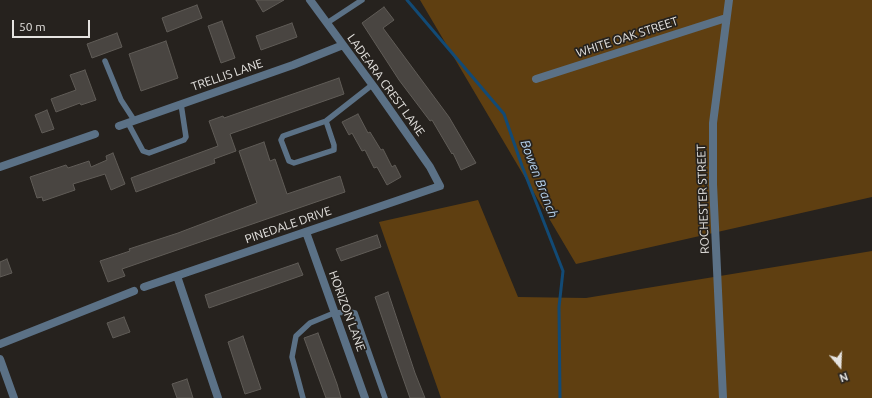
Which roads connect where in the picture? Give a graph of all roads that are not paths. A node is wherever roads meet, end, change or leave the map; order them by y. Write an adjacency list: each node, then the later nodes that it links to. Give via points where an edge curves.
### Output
1 (310, 0): 5 (street, LADEARA CREST LANE)
2 (362, 0): 5 (lane)
3 (729, 0): 4 (street, ROCHESTER STREET)
4 (726, 18): 8 (street, WHITE OAK STREET); 29 (street, ROCHESTER STREET, via 713,123 713,184)
5 (327, 23): 6 (street, LADEARA CREST LANE)
6 (343, 45): 9 (street, LADEARA CREST LANE); 10 (street, TRELLIS LANE)
7 (105, 61): 12 (lane)
8 (536, 79)
9 (372, 85): 11 (lane); 16 (street, LADEARA CREST LANE, via 430,167)
10 (180, 104): 12 (street, TRELLIS LANE); 12 (lane, via 186,137 149,153 143,151)
11 (326, 121): 11 (lane, via 281,138 289,161 294,163 334,150)
12 (131, 122): 13 (street, TRELLIS LANE)
13 (119, 126)
14 (95, 134): 15 (street)
15 (0, 167)
16 (440, 186): 17 (street, PINEDALE DRIVE)
17 (306, 232): 18 (street, PINEDALE DRIVE); 21 (street, HORIZON LANE)
18 (177, 276): 19 (street, PINEDALE DRIVE); 25 (street)
19 (144, 287)
20 (134, 291): 22 (street)
21 (334, 312): 26 (lane, via 310,323 296,336 292,357); 27 (street, HORIZON LANE); 28 (lane, via 355,313)
22 (0, 344)
23 (0, 360): 24 (street)
24 (14, 398)
25 (218, 398)
26 (303, 398)
27 (365, 398)
28 (385, 398)
29 (723, 398)

